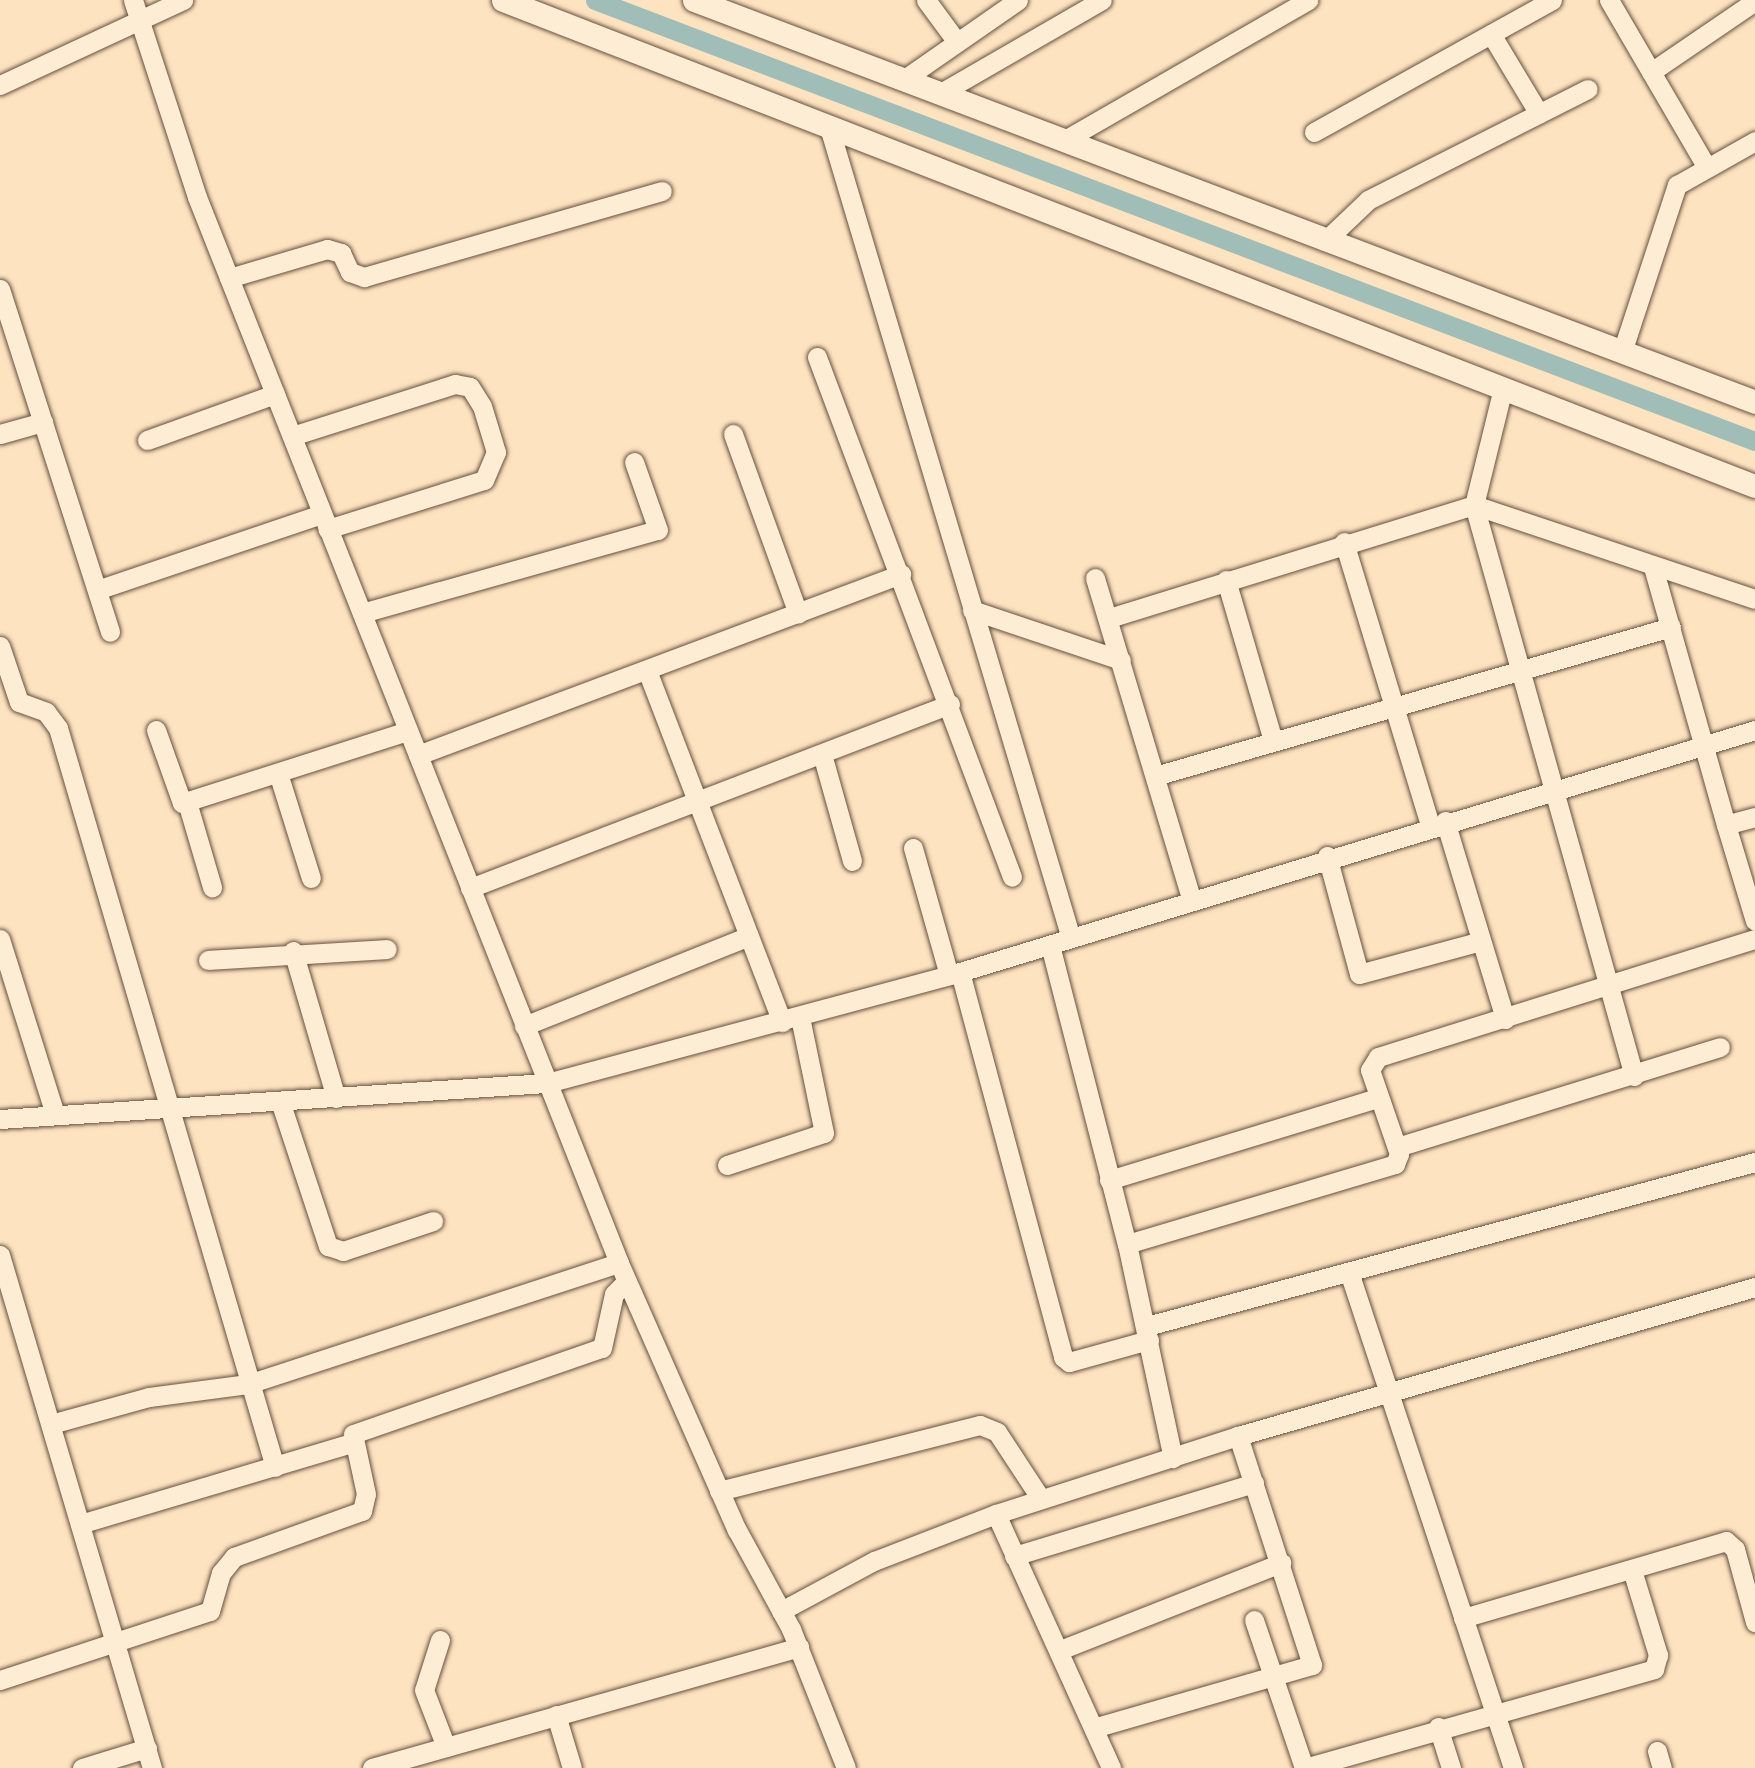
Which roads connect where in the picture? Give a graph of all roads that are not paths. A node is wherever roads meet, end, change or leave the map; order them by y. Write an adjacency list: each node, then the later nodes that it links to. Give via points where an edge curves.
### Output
1 (133, 0): 12 (street)
2 (183, 0): 12 (street)
3 (503, 0): 21 (street)
4 (926, 0): 14 (street)
5 (1018, 0): 14 (street)
6 (1102, 0): 19 (street)
7 (1308, 0): 23 (street)
8 (1552, 0): 13 (street)
9 (1609, 0): 15 (street)
10 (1755, 1): 15 (street)
11 (708, 2): 16 (street)
12 (139, 19): 17 (street); 28 (street)
13 (1491, 34): 20 (street); 22 (street)
14 (957, 42): 16 (street)
15 (1651, 72): 25 (street)
16 (903, 80): 19 (street)
17 (0, 85)
18 (1588, 89): 20 (street)
19 (939, 94): 23 (street)
20 (1539, 114): 27 (street, via 1368,200)
21 (829, 127): 32 (street); 51 (street)
22 (1314, 132)
23 (1063, 141): 27 (street)
24 (1755, 141): 25 (street)
25 (1707, 168): 30 (street, via 1677,185)
26 (663, 191): 28 (street, via 364,276 350,272 341,253 327,249)
27 (1325, 241): 30 (street)
28 (229, 278): 33 (street)
29 (0, 289): 35 (street)
30 (1622, 352): 34 (street)
31 (817, 357): 46 (street)
32 (1503, 388): 41 (street); 42 (street)
33 (275, 394): 38 (street); 39 (street)
34 (1755, 402)
35 (43, 422): 36 (street); 49 (street)
36 (0, 434)
37 (733, 434): 53 (street)
38 (292, 436): 43 (street); 43 (street, via 455,383 470,387 482,406 496,452 484,480)
39 (147, 440)
40 (634, 462): 52 (street, via 658,530)
41 (1755, 486)
42 (1474, 505): 44 (street); 45 (street); 59 (street)
43 (326, 521): 49 (street); 52 (street)
44 (1344, 542): 48 (street); 63 (street)
45 (1653, 567): 50 (street); 55 (street)
46 (901, 574): 53 (street); 62 (street)
47 (1095, 578): 54 (street)
48 (1226, 580): 54 (street); 67 (street)
49 (97, 590): 56 (street)
50 (1755, 599)
51 (972, 610): 58 (street); 89 (street)
52 (362, 613): 66 (street)
53 (798, 614): 60 (street)
54 (1108, 618): 58 (street)
55 (1671, 627): 59 (street); 68 (street)
56 (110, 632)
57 (0, 646): 61 (street)
58 (1121, 660): 72 (street)
59 (1519, 667): 63 (street); 73 (street)
60 (648, 673): 70 (street); 75 (street)
61 (8, 696): 108 (street, via 46,712 58,728)
62 (950, 705): 69 (street); 82 (street)
63 (1393, 705): 67 (street); 77 (street)
64 (156, 730): 74 (street, via 177,797)
65 (1755, 730): 68 (street)
66 (408, 731): 70 (street); 71 (street)
67 (1273, 741): 72 (street)
68 (1704, 745): 73 (street); 78 (street)
69 (822, 754): 75 (street); 81 (street)
70 (418, 755): 85 (street)
71 (278, 774): 74 (street); 83 (street)
72 (1155, 776): 86 (street)
73 (1554, 790): 77 (street); 98 (street)
74 (187, 802): 84 (street)
75 (697, 802): 85 (street); 88 (street)
76 (1755, 817): 78 (street)
77 (1438, 823): 80 (street); 92 (street)
78 (1726, 825): 87 (street)
79 (913, 849): 97 (street)
80 (1327, 856): 86 (street); 92 (street, via 1359,974)
81 (852, 861)
82 (1012, 877)
83 (311, 878)
84 (212, 887)
85 (470, 888): 101 (street)
86 (1191, 900): 89 (street)
87 (1755, 921)
88 (749, 936): 99 (street); 101 (street)
89 (1071, 938): 93 (street)
90 (0, 939): 109 (street)
91 (1755, 939): 98 (street)
92 (1482, 941): 100 (street)
93 (1050, 944): 97 (street); 114 (street)
94 (387, 949): 95 (street)
95 (293, 951): 96 (street); 105 (street)
96 (208, 960)
97 (955, 974): 99 (street); 123 (street, via 1063,1357 1069,1362)
98 (1613, 987): 100 (street); 103 (street)
99 (791, 1019): 104 (street); 113 (street, via 824,1133)
100 (1505, 1019): 106 (street, via 1374,1060 1370,1070)
101 (524, 1026): 104 (street)
102 (1720, 1047): 103 (street)
103 (1634, 1076): 111 (street)
104 (547, 1083): 105 (street); 118 (street)
105 (336, 1098): 107 (street)
106 (1378, 1098): 111 (street); 114 (street)
107 (280, 1101): 108 (street); 115 (street, via 328,1246 343,1251)
108 (169, 1108): 109 (street); 124 (street)
109 (55, 1114): 110 (street)
110 (0, 1119)
111 (1396, 1147): 116 (street, via 1395,1164)
112 (1755, 1162): 119 (street)
113 (727, 1165)
114 (1109, 1181): 116 (street)
115 (433, 1221)
116 (1127, 1244): 123 (street)
117 (0, 1255): 121 (street)
118 (623, 1272): 124 (street); 128 (street, via 602,1348 361,1430); 132 (street)
119 (1349, 1272): 123 (street); 125 (street)
120 (1755, 1287): 125 (street)
121 (19, 1320): 122 (street); 126 (street)
122 (0, 1326)
123 (1148, 1333): 129 (street)
124 (248, 1384): 126 (street, via 149,1397); 130 (street)
125 (1392, 1392): 127 (street); 141 (street)
126 (51, 1424): 135 (street)
127 (1238, 1436): 129 (street); 131 (street)
128 (351, 1443): 130 (street); 145 (street, via 366,1494 362,1511 245,1551 225,1564 210,1611)
129 (1173, 1458): 133 (street)
130 (275, 1467): 135 (street)
131 (1254, 1483): 136 (street); 137 (street)
132 (719, 1491): 133 (street, via 981,1425 997,1432); 140 (street)
133 (1041, 1499): 134 (street)
134 (996, 1514): 136 (street); 140 (street, via 874,1562)
135 (80, 1524): 145 (street)
136 (1014, 1556): 147 (street)
137 (1282, 1563): 147 (street); 149 (street, via 1312,1665)
138 (1632, 1570): 139 (street, via 1726,1541 1735,1549); 141 (street); 150 (street, via 1658,1655 1654,1669)
139 (1751, 1590): 143 (street)
140 (781, 1611): 146 (street)
141 (1463, 1618): 150 (street)
142 (1254, 1620): 149 (street)
143 (1755, 1622)
144 (440, 1640): 154 (street, via 424,1690)
145 (116, 1646): 148 (street); 155 (street)
146 (799, 1647): 151 (street); 160 (street)
147 (1060, 1650): 152 (street)
148 (1, 1674)
149 (1275, 1678): 152 (street); 162 (street)
150 (1495, 1714): 153 (street); 164 (street)
151 (556, 1715): 154 (street); 159 (street)
152 (1097, 1727): 161 (street)
153 (1438, 1727): 162 (street); 163 (street)
154 (446, 1747): 158 (street)
155 (147, 1748): 156 (street); 157 (street)
156 (82, 1768)
157 (152, 1768)
158 (372, 1768)
159 (572, 1768)
160 (846, 1768)
161 (1111, 1768)
162 (1304, 1768)
163 (1451, 1768)
164 (1513, 1768)

